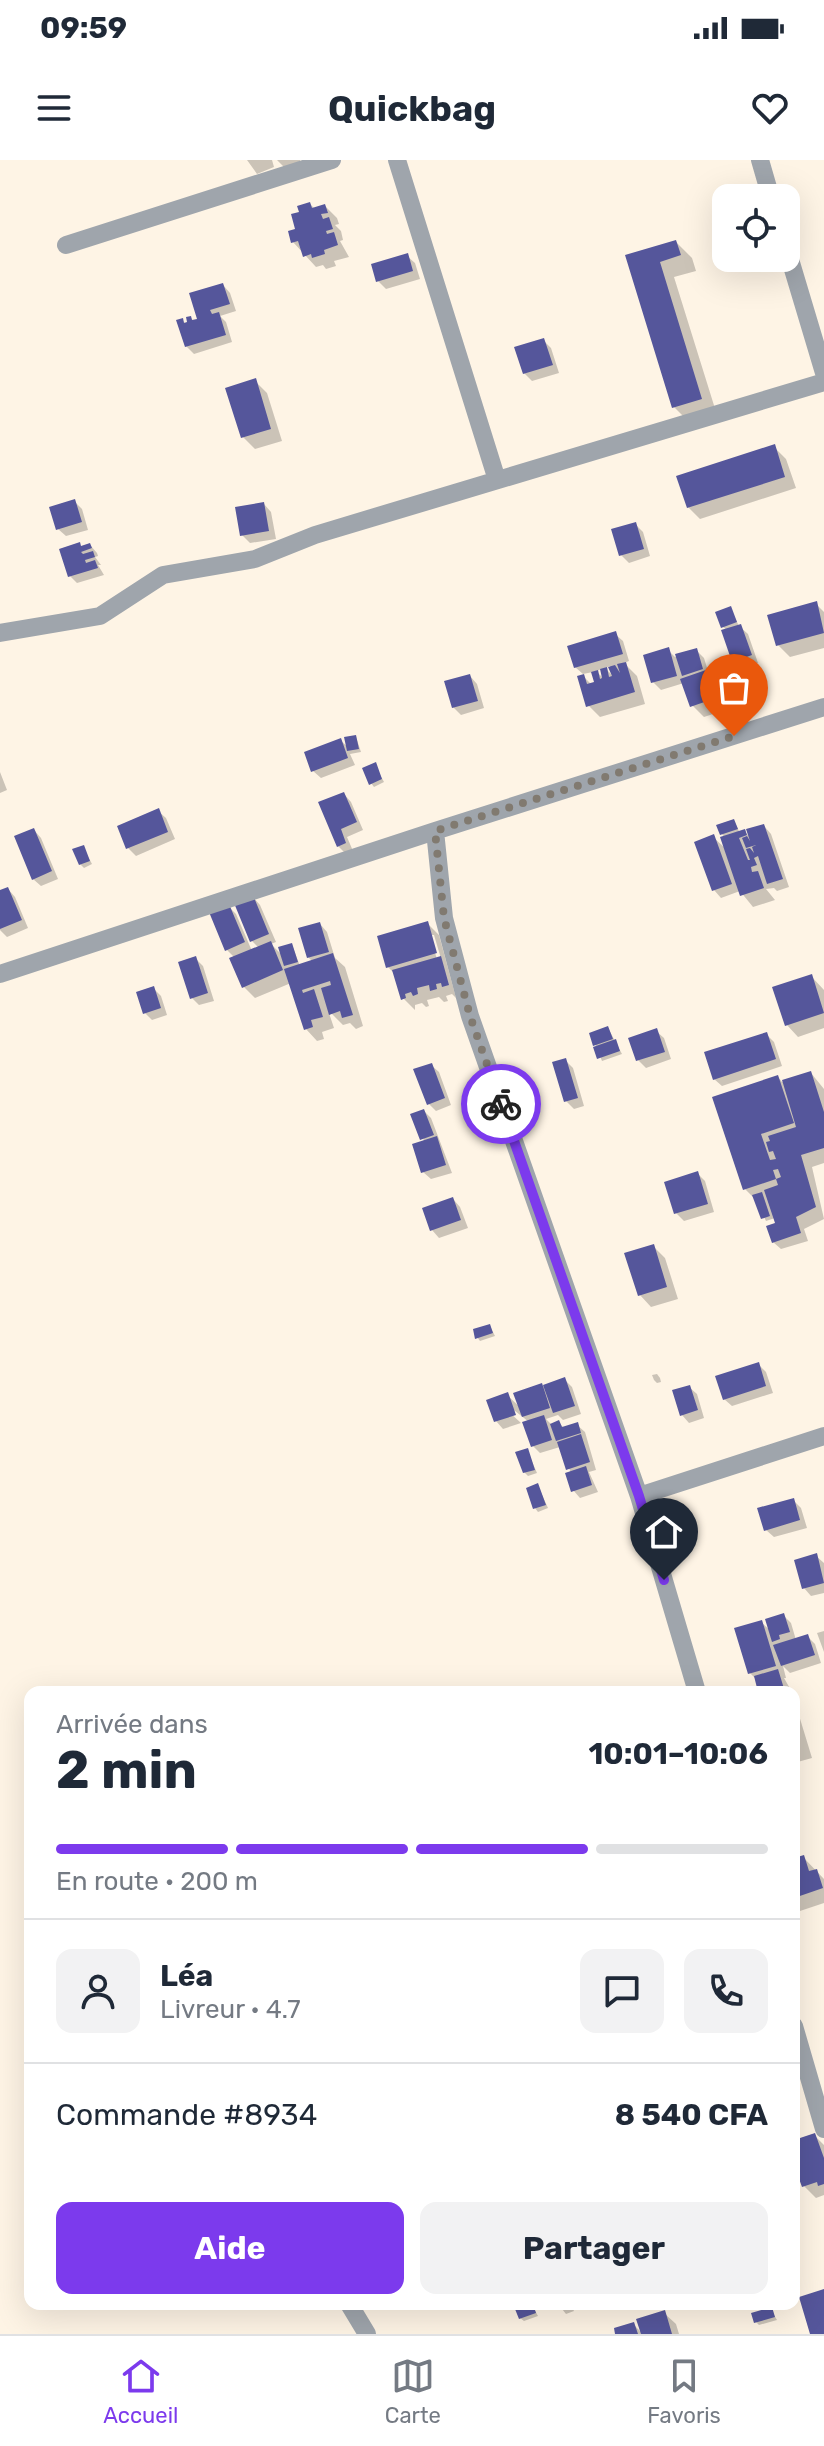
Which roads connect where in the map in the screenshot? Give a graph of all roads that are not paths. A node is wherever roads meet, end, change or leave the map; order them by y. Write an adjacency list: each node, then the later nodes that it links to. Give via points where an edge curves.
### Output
1 (332, 160): 5 (street)
2 (397, 160): 9 (street)
3 (760, 160): 4 (street)
4 (767, 184)
5 (66, 245)
6 (794, 272): 7 (street)
7 (824, 373)
8 (824, 382): 9 (street)
9 (497, 480): 10 (street, via 315,535 255,559 163,575 100,616)
10 (0, 633)
11 (824, 707): 12 (street)
12 (435, 831): 13 (street); 15 (street, via 444,918 470,1016)
13 (0, 974)
14 (824, 1436): 15 (street)
15 (639, 1496): 16 (street)
16 (695, 1686)
17 (800, 2047): 18 (street)
18 (824, 2129)
19 (353, 2310): 20 (street)
20 (367, 2334)

